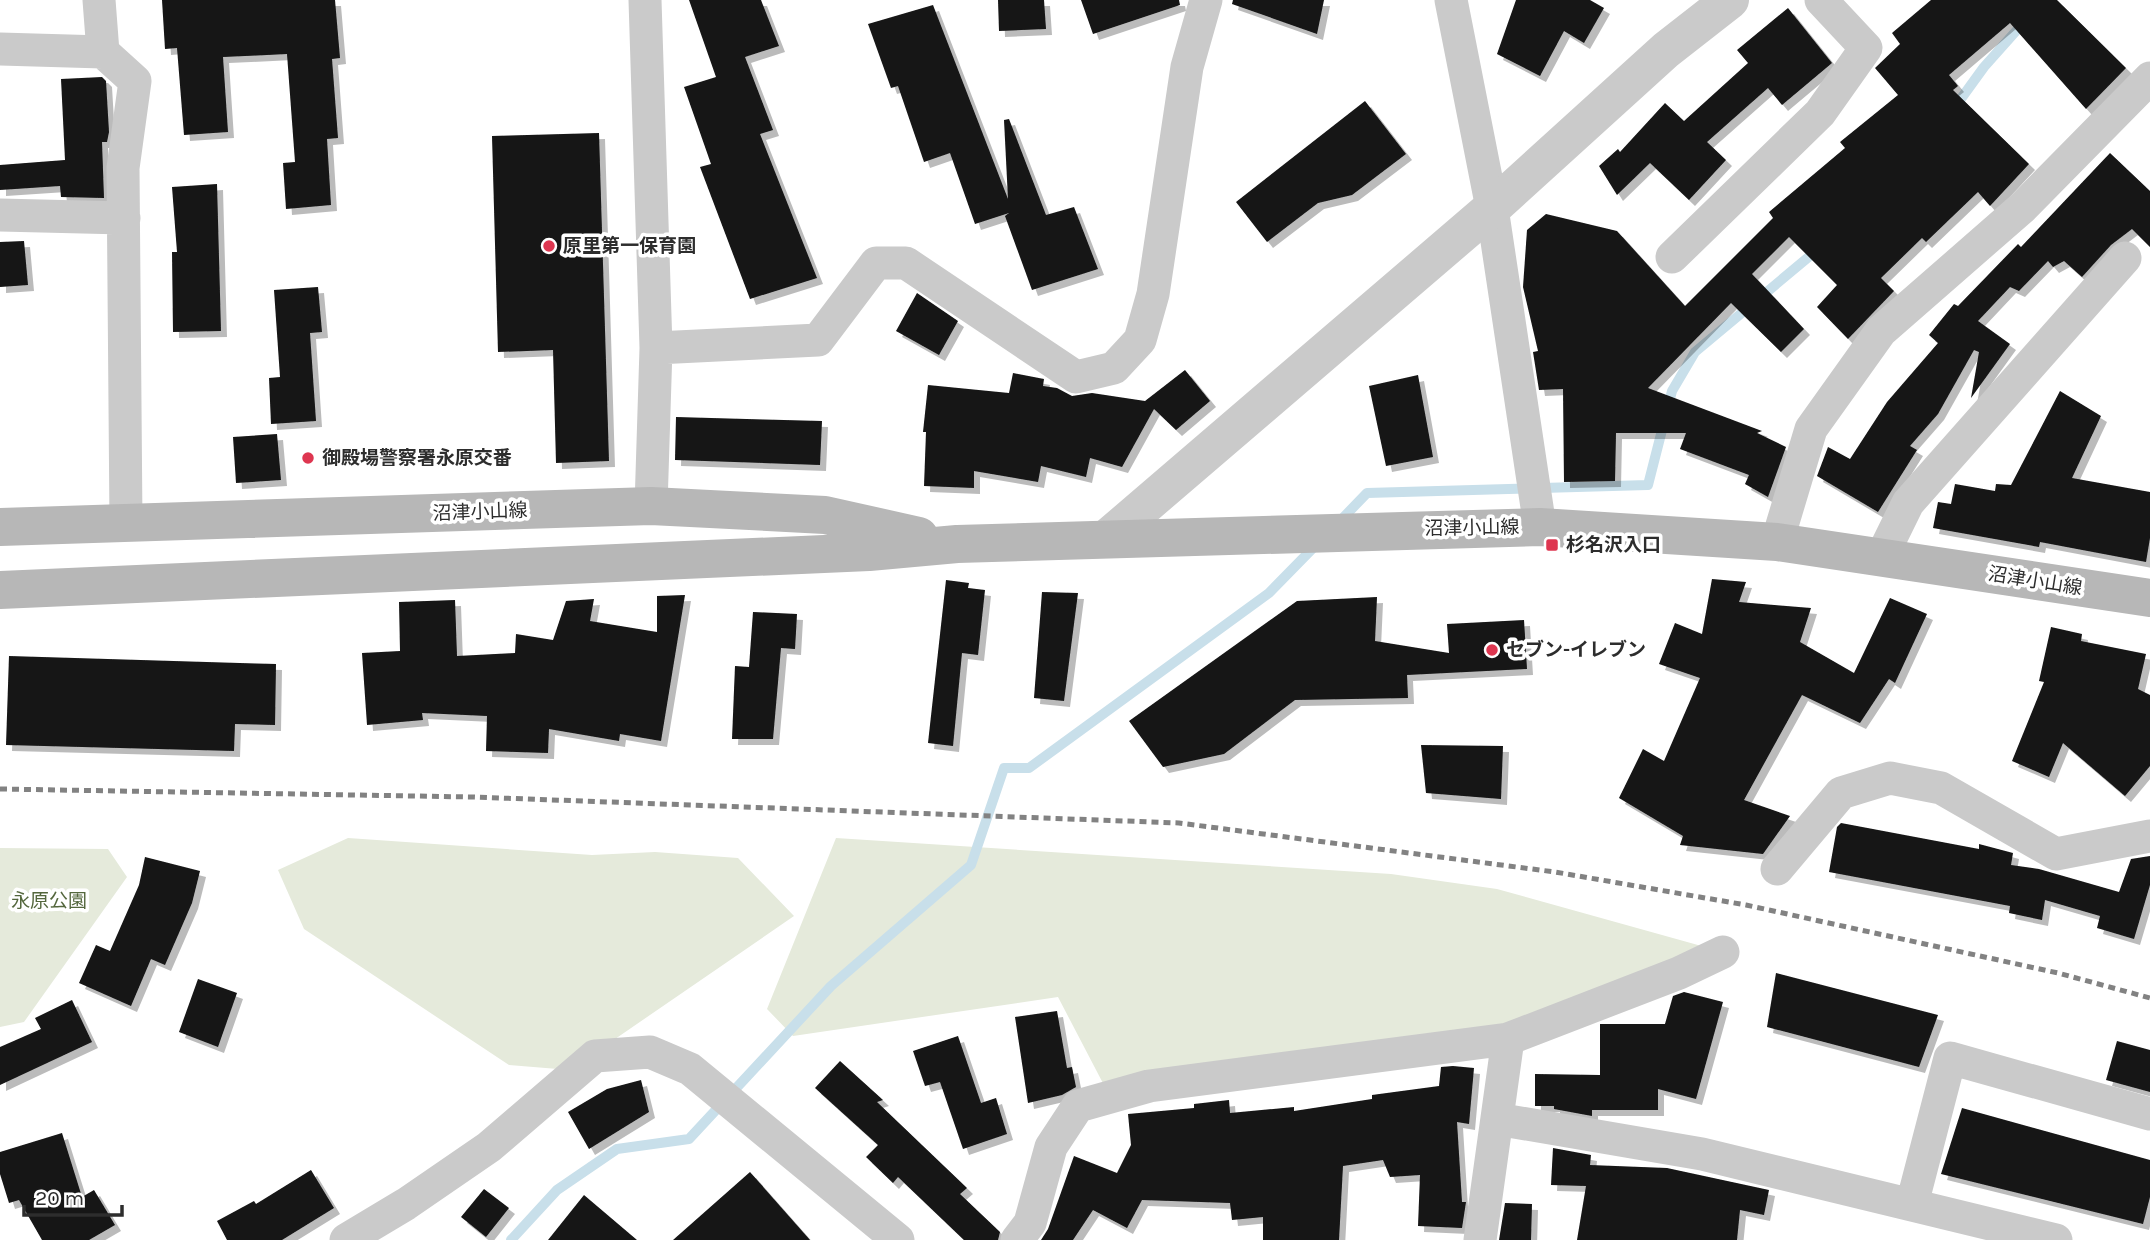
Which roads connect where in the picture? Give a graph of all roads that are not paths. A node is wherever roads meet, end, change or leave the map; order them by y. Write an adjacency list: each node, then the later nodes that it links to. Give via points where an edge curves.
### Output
1 (99, 0): 8 (street)
2 (645, 0): 15 (street)
3 (1206, 0): 15 (street, via 1187,67 1153,294 1140,340 1115,368 1076,377 906,263 876,263 818,340)
4 (1451, 0): 10 (street)
5 (1730, 0): 10 (street, via 1666,50)
6 (1821, 0): 13 (street, via 1866,48 1820,113)
7 (0, 49): 8 (street)
8 (103, 52): 12 (street, via 135,81 123,169)
9 (2150, 78): 21 (street, via 2023,207 1881,331 1811,429)
10 (1492, 208): 19 (street); 20 (street)
11 (0, 215): 12 (street)
12 (124, 218): 17 (street)
13 (1672, 257)
14 (2125, 258): 23 (street, via 1908,503)
15 (656, 348): 16 (street)
16 (651, 506): 17 (main road, 沼津小山線); 22 (main road, 沼津小山線, via 825,515)
17 (126, 524): 18 (main road, 沼津小山線)
18 (0, 527)
19 (1540, 527): 20 (main road, 沼津小山線); 21 (main road, 沼津小山線)
20 (1105, 539): 22 (main road, 沼津小山線)
21 (1777, 542): 23 (main road, 沼津小山線)
22 (957, 544): 24 (main road, 沼津小山線, via 869,552)
23 (1881, 558): 25 (main road, 沼津小山線)
24 (0, 590)
25 (2150, 598)
26 (2150, 836): 27 (street, via 2056,854 1941,788 1890,778 1840,793)
27 (1777, 869)
28 (1723, 952): 29 (street)
29 (1508, 1039): 31 (street); 35 (street, via 1149,1086 1078,1106 1051,1147 1030,1223)
30 (2150, 1114): 32 (street, via 1950,1058)
31 (1497, 1119): 32 (street, via 1702,1154); 36 (street)
32 (1912, 1204): 37 (street)
33 (346, 1240): 34 (street, via 489,1147 595,1056 650,1052 690,1069)
34 (898, 1240)
35 (1017, 1240)
36 (1480, 1240)
37 (2055, 1240)

